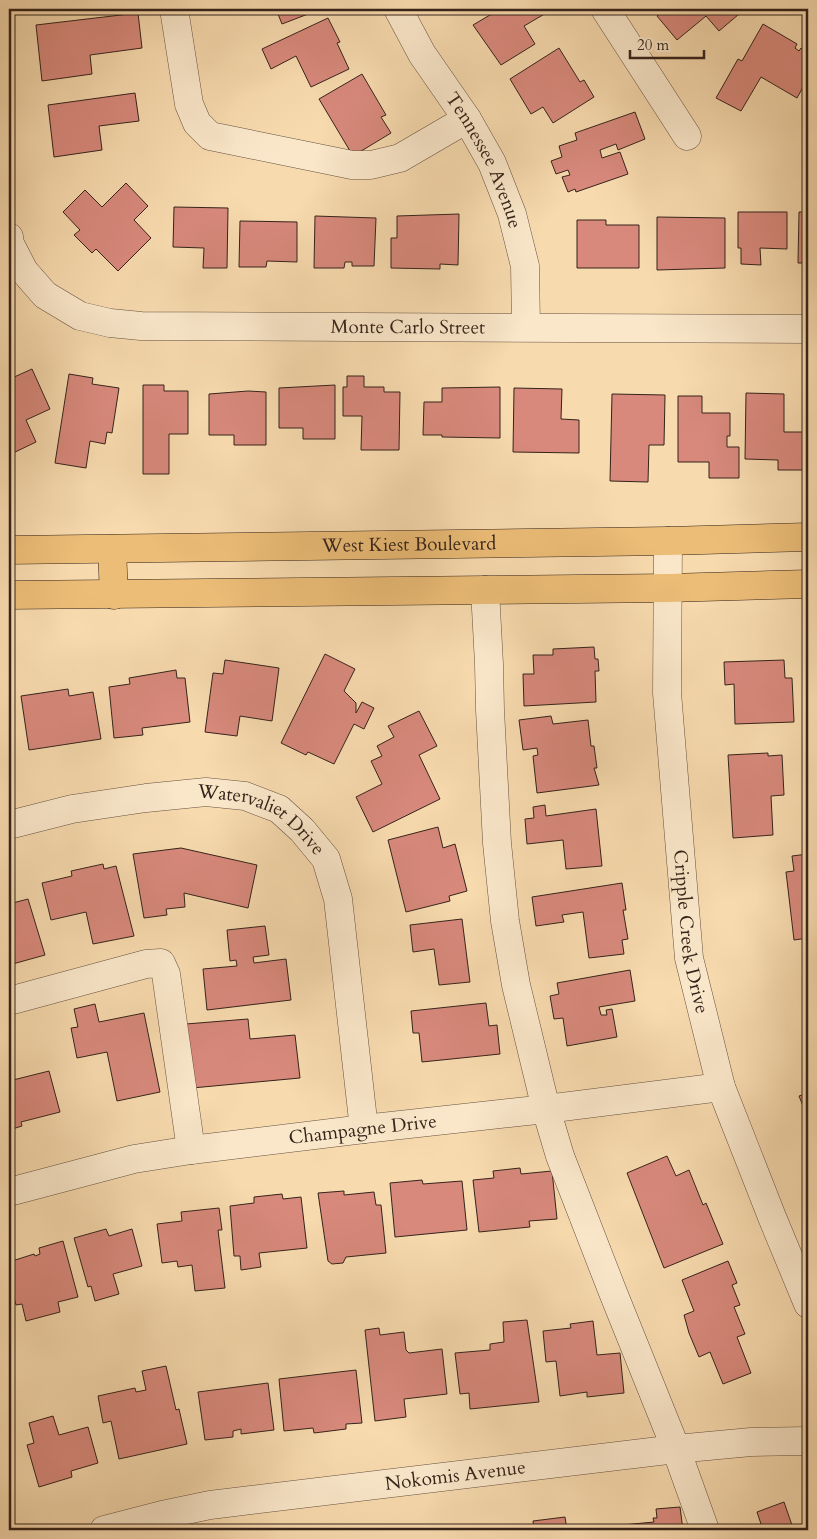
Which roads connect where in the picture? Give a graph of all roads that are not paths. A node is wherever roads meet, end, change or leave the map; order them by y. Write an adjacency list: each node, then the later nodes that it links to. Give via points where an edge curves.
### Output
1 (174, 9): 4 (street, via 189,104 197,123 210,136 352,166 371,166 400,158)
2 (398, 9): 4 (street, Tennessee Avenue, via 422,54)
3 (606, 9): 5 (street)
4 (467, 119): 8 (street, Tennessee Avenue, via 492,163 512,214 525,266)
5 (687, 136)
6 (9, 237): 7 (street, Monte Carlo Street)
7 (16, 275): 8 (street, Monte Carlo Street, via 80,316 110,323 140,326)
8 (526, 327): 9 (street, Monte Carlo Street)
9 (808, 330)
10 (808, 537): 11 (main road, West Kiest Boulevard)
11 (668, 541): 12 (main road, West Kiest Boulevard); 15 (street, Cripple Creek Drive)
12 (112, 549): 13 (main road, West Kiest Boulevard); 18 (main road)
13 (9, 550)
14 (808, 584): 15 (main road)
15 (668, 588): 16 (main road); 21 (street, Cripple Creek Drive, via 667,693 689,958)
16 (485, 590): 18 (main road); 22 (street, via 497,843 505,921 516,985)
17 (9, 595): 18 (main road)
18 (114, 595)
19 (9, 825): 23 (street, Watervaliet Drive, via 72,810 206,792 245,796 279,809 326,859 338,899)
20 (9, 1001): 24 (street, via 146,964 161,963 166,974)
21 (722, 1087): 22 (street, Champagne Drive); 26 (street, Cripple Creek Drive)
22 (546, 1109): 23 (street, Champagne Drive); 28 (street, via 560,1156)
23 (364, 1129): 24 (street, Champagne Drive)
24 (191, 1150): 25 (street, Champagne Drive, via 134,1159)
25 (9, 1192)
26 (808, 1304)
27 (808, 1440): 28 (street, Nokomis Avenue)
28 (676, 1449): 29 (street, Nokomis Avenue, via 210,1505); 30 (street)
29 (104, 1530)
30 (704, 1530)

